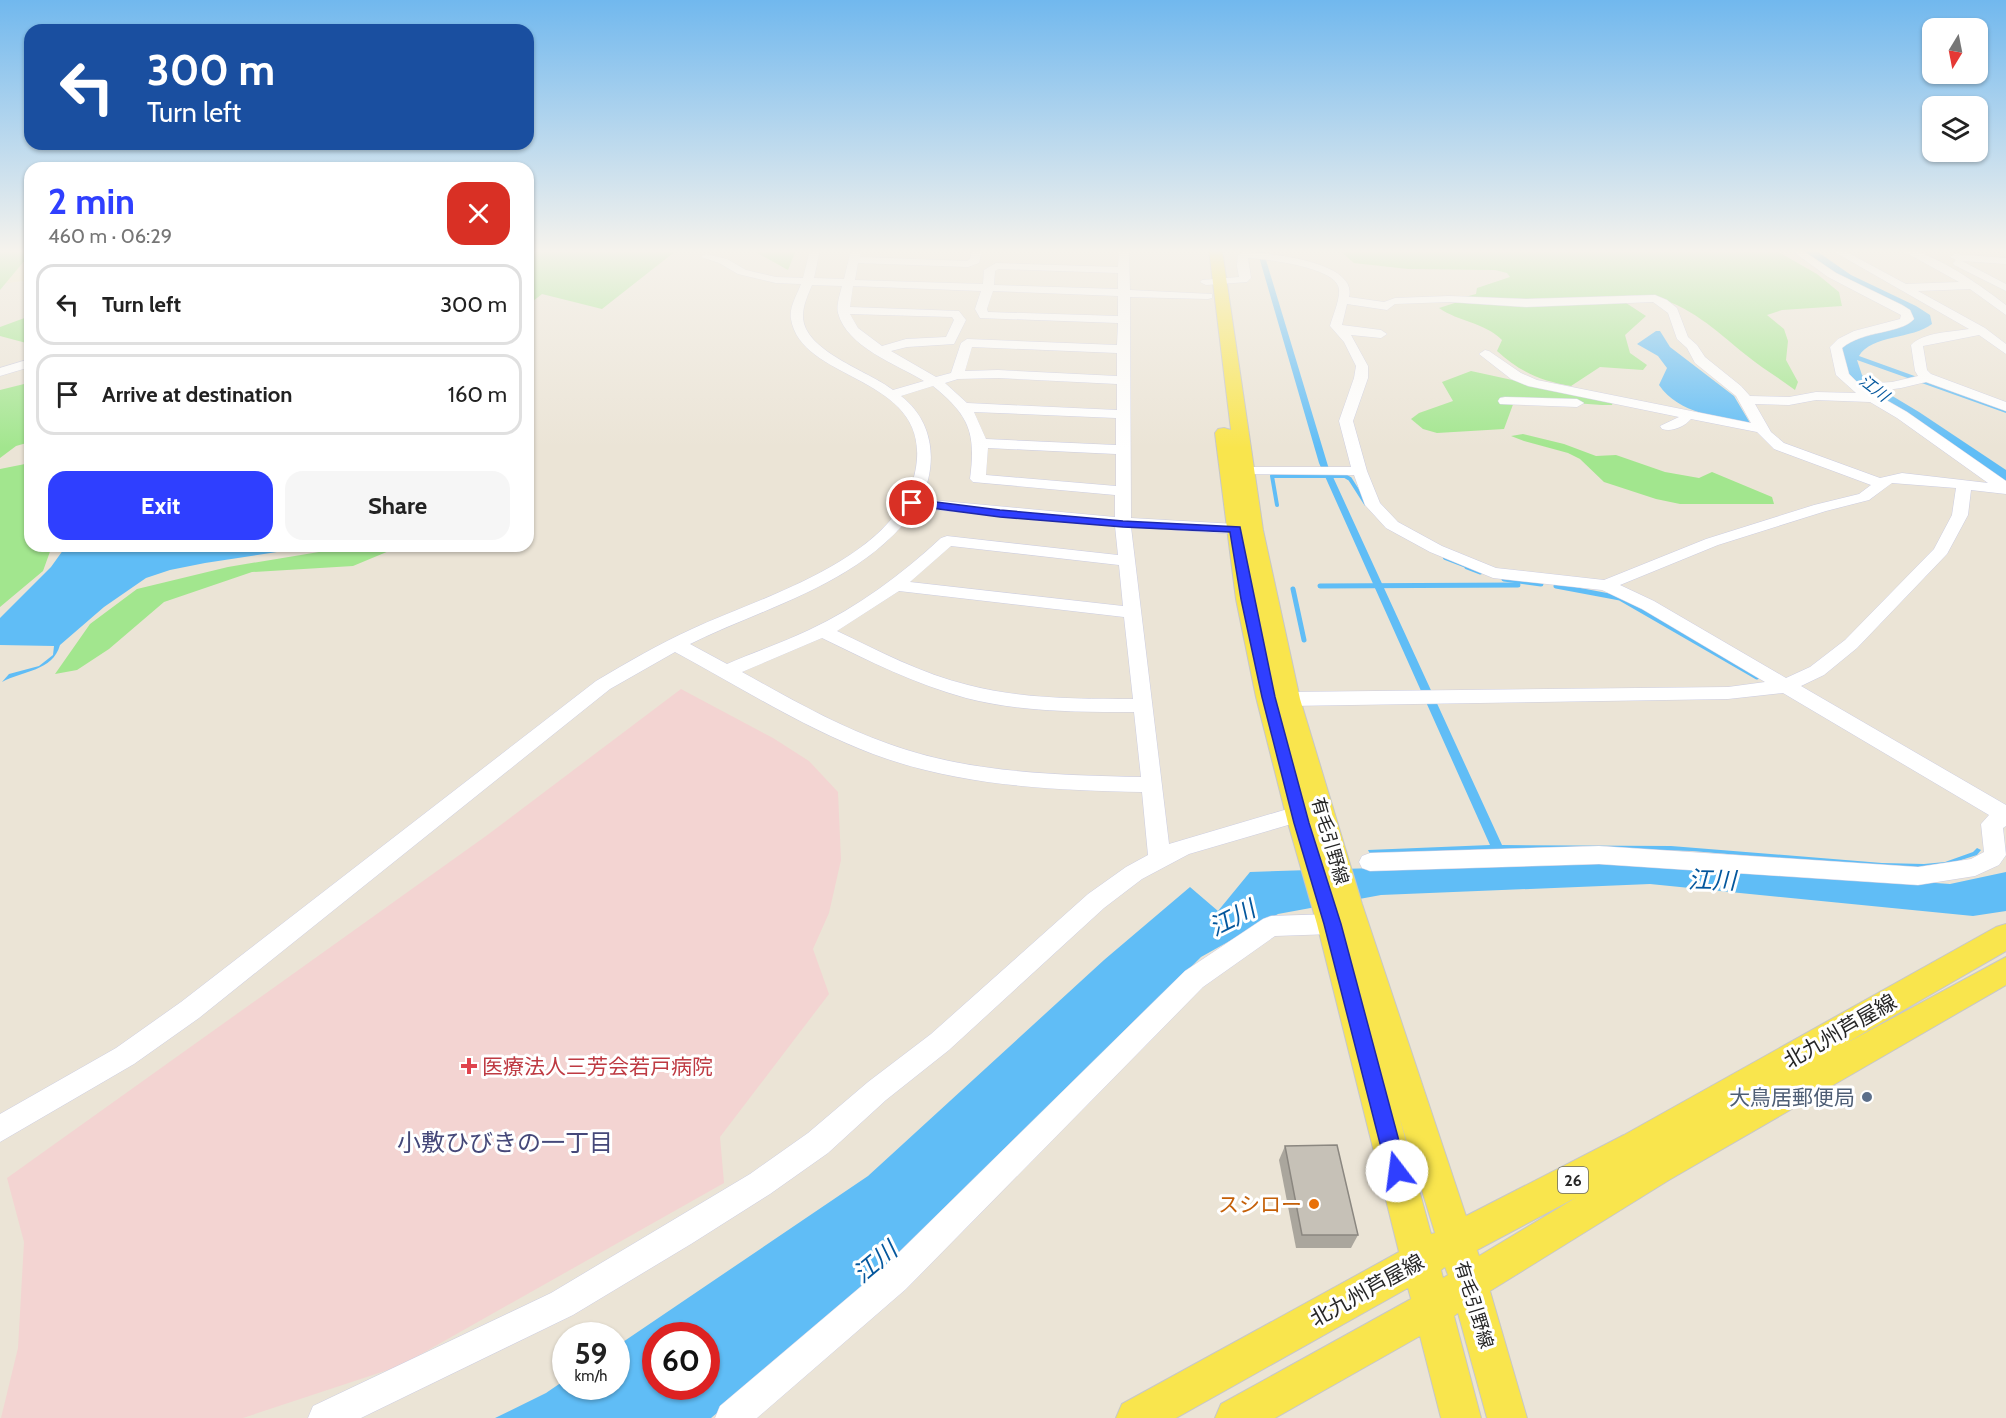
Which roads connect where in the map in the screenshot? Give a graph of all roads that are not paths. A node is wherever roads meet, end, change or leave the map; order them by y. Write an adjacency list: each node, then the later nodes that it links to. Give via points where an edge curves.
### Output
1 (797, 316): 27 (street, via 809,342 823,354)
2 (847, 316): 17 (street, via 855,331)
3 (957, 316): 17 (street, via 960,320 950,341 906,343)
4 (1017, 316): 12 (street)
5 (1124, 316): 12 (street)
6 (1215, 316): 47 (main road, 有毛引野線)
7 (1217, 316): 39 (main road, 有毛引野線)
8 (1338, 316): 13 (street, via 1336,326)
9 (1676, 316): 28 (street, via 1683,339 1695,347 1699,359)
10 (1907, 316): 26 (street, via 1904,322 1858,334 1836,347 1843,375 1856,388)
11 (1954, 316): 14 (street)
12 (1124, 320): 16 (street)
13 (1340, 330): 15 (street); 40 (street, via 1362,366 1346,421)
14 (1981, 331): 18 (street); 24 (street, via 1917,345)
15 (1381, 334)
16 (1124, 349): 22 (street, via 967,343); 23 (street)
17 (881, 350): 25 (street)
18 (2006, 350)
19 (1485, 354): 32 (street, via 1528,382)
20 (24, 365): 21 (street)
21 (0, 372)
22 (957, 375): 23 (street); 25 (street)
23 (1124, 380): 33 (street)
24 (1919, 380): 26 (street); 30 (street); 34 (street)
25 (936, 381): 27 (street); 31 (street)
26 (1874, 393): 28 (street, via 1789,401); 43 (street)
27 (893, 394): 45 (street, via 922,432 925,456)
28 (1745, 400): 36 (street)
29 (1505, 401): 32 (street, via 1610,407 1670,421)
30 (2006, 406)
31 (964, 407): 33 (street); 37 (street)
32 (1685, 413): 35 (street, via 1684,420); 36 (street)
33 (1123, 414): 38 (street)
34 (2006, 416)
35 (1667, 426)
36 (1761, 429): 41 (street, via 1779,446)
37 (981, 443): 38 (street); 44 (street, via 978,478)
38 (1123, 450): 44 (street)
39 (1246, 471): 40 (street); 47 (main road, 有毛引野線)
40 (1360, 471): 49 (street, via 1372,505 1392,525 1436,549 1492,573)
41 (1880, 483): 42 (street, via 1888,478 1902,478); 49 (street, via 1864,497 1712,542)
42 (1964, 485): 43 (street); 55 (street, via 1960,515 1941,551 1851,644 1816,671)
43 (2006, 488)
44 (1123, 491): 46 (street)
45 (912, 503): 46 (street); 53 (street, via 891,529 856,559 815,584)
46 (1123, 524): 47 (street); 48 (street)
47 (1244, 530): 56 (main road, 有毛引野線); 59 (main road, 有毛引野線, via 1247,599 1268,697)
48 (1127, 561): 50 (street, via 947,541); 51 (street)
49 (1606, 585): 55 (street, via 1648,605)
50 (897, 586): 51 (street); 52 (street)
51 (1132, 612): 57 (street)
52 (823, 631): 54 (street); 57 (street, via 890,664 983,695 1080,705)
53 (675, 644): 54 (street); 65 (street, via 603,685 190,1010 125,1056)
54 (726, 671): 58 (street, via 843,733 925,763 1012,778)
55 (1784, 686): 56 (street, via 1728,693); 61 (street, via 2006,815 1992,824 1995,855 1975,867 1918,876 1599,855)
56 (1288, 699): 59 (main road, 有毛引野線)
57 (1143, 706): 58 (street)
58 (1152, 785): 60 (street)
59 (1311, 816): 60 (street, via 1182,847); 62 (main road, 有毛引野線)
60 (1160, 860): 70 (street, via 1096,900 939,1042 818,1143 760,1184 562,1304)
61 (1370, 862)
62 (1336, 912): 66 (main road, 有毛引野線); 67 (main road, 有毛引野線); 71 (street, via 1271,926 1194,980 895,1278)
63 (2006, 936): 66 (main road, 北九州芦屋線 / 26, via 1636,1147)
64 (2006, 970): 68 (main road, 北九州芦屋線 / 26, via 1657,1168)
65 (0, 1129)
66 (1454, 1242): 67 (main road, 北九州芦屋線 / 26); 68 (main road, 有毛引野線)
67 (1420, 1261): 69 (main road, 有毛引野線); 72 (main road, 北九州芦屋線 / 26)
68 (1469, 1283): 69 (main road, 北九州芦屋線 / 26); 75 (main road, 有毛引野線)
69 (1431, 1309): 73 (main road, 北九州芦屋線 / 26); 74 (main road, 有毛引野線)
70 (325, 1418)
71 (732, 1418)
72 (1136, 1418)
73 (1235, 1418)
74 (1461, 1418)
75 (1507, 1418)

